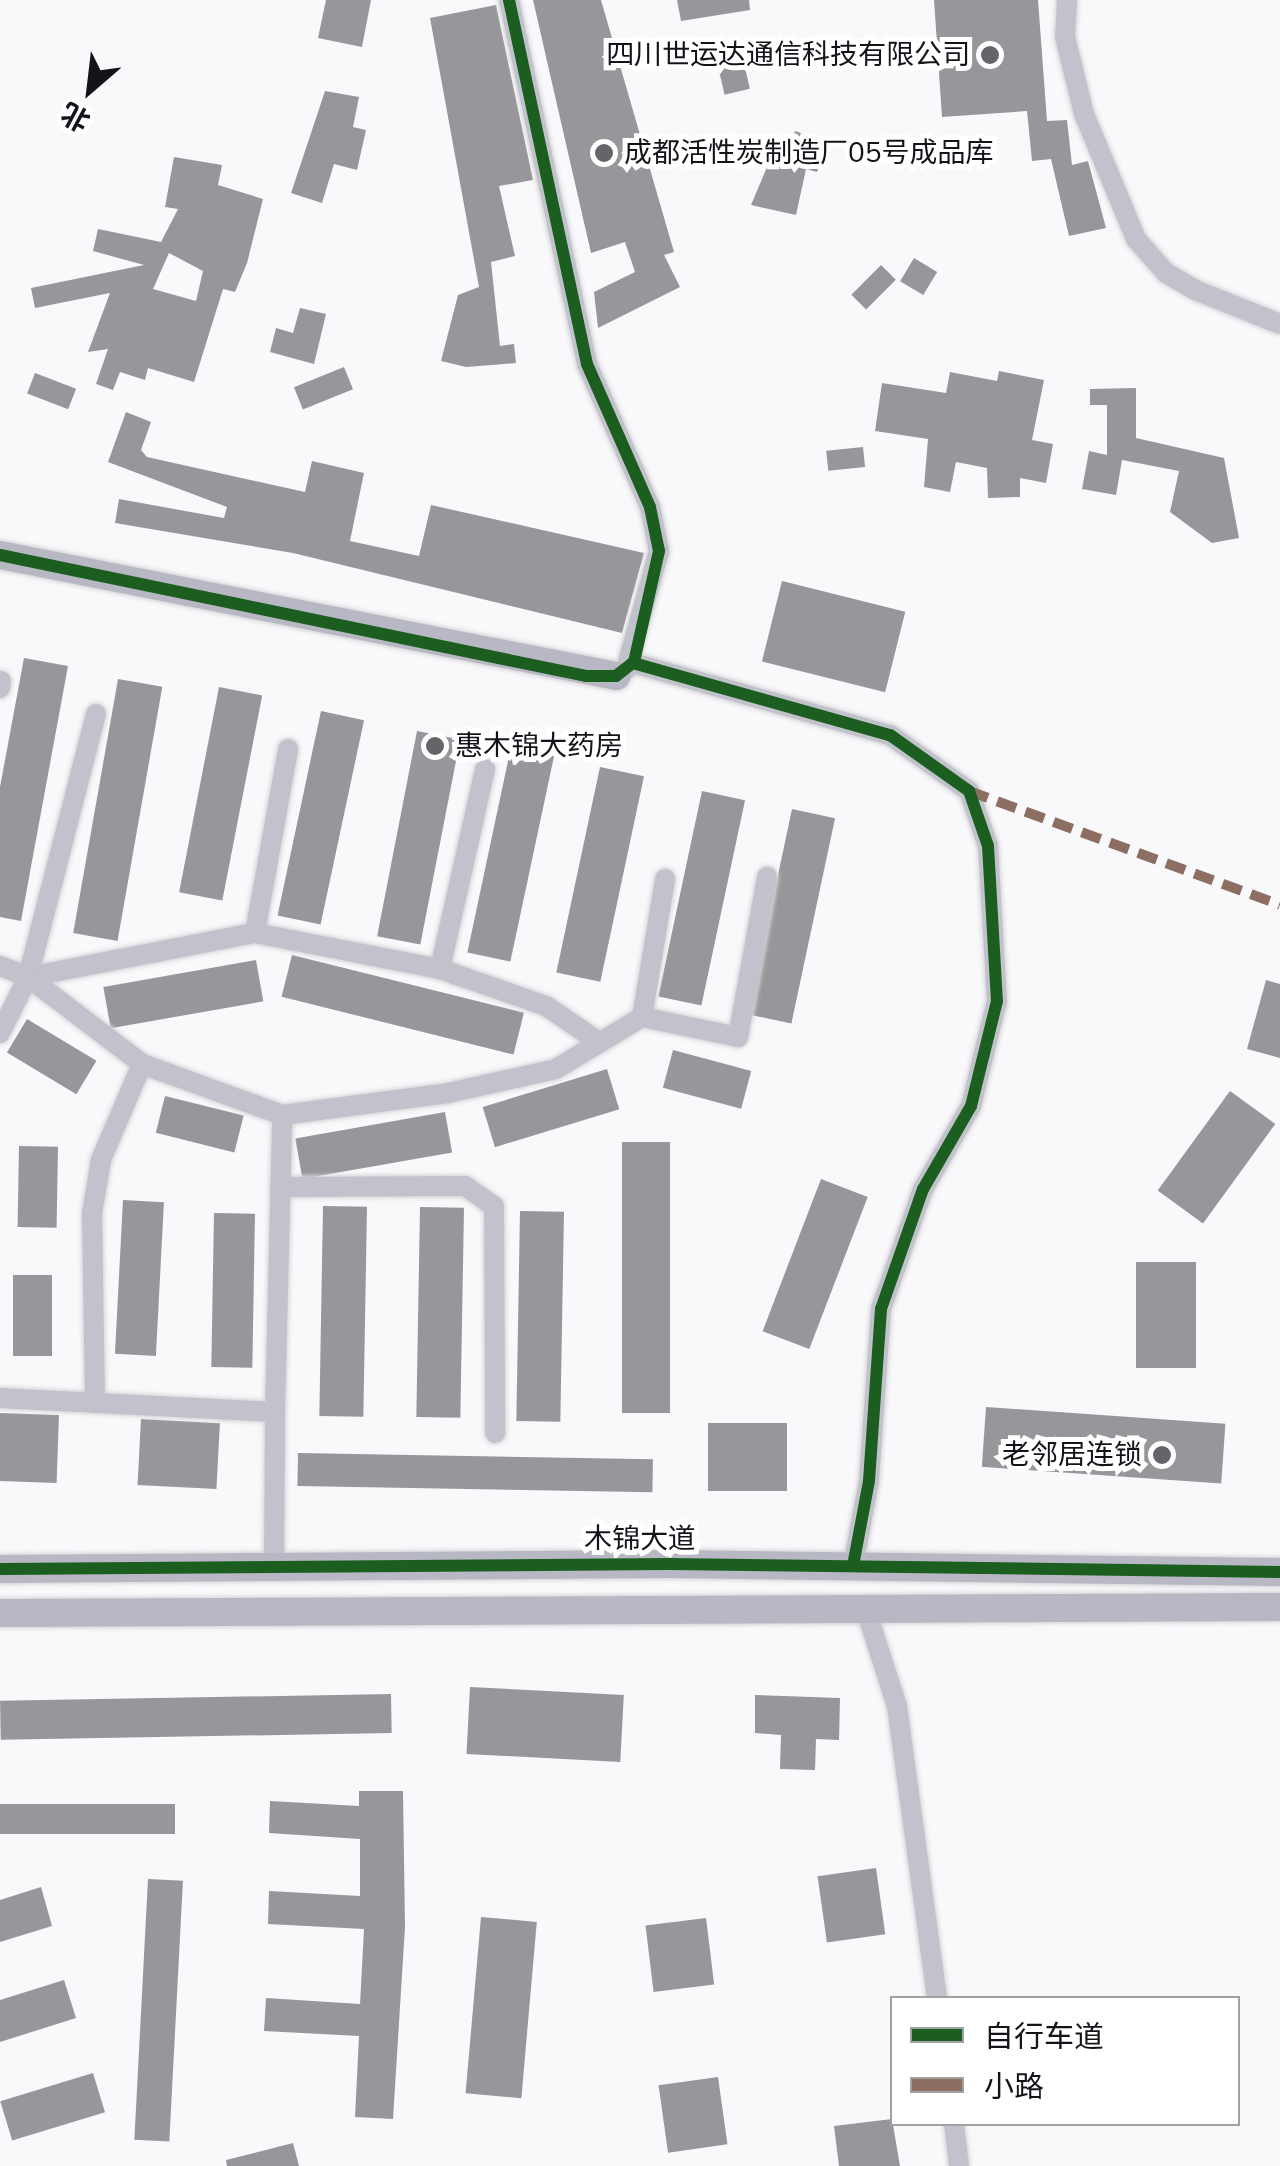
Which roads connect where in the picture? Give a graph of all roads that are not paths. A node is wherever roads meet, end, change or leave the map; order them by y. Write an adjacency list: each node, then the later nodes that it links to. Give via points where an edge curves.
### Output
1 (509, 0): 5 (street, via 587,364 650,508 659,551)
2 (1067, 0): 3 (street, via 1065,37 1084,114 1136,239 1195,290)
3 (1280, 324)
4 (0, 555): 5 (street)
5 (624, 670): 26 (street, via 890,735 970,791 988,846 997,1001 971,1106 923,1189 881,1309 869,1482)
6 (96, 714): 14 (street)
7 (288, 749): 11 (street)
8 (484, 769): 13 (street)
9 (767, 877): 15 (street, via 738,1037)
10 (665, 879): 15 (street)
11 (255, 933): 13 (street); 14 (street)
12 (0, 966): 14 (street)
13 (440, 969): 17 (street, via 546,1006)
14 (28, 976): 16 (street); 18 (street)
15 (642, 1017): 17 (street)
16 (0, 1033)
17 (599, 1042): 19 (street, via 556,1069 448,1094)
18 (142, 1064): 19 (street); 22 (street, via 101,1160 92,1213)
19 (282, 1116): 20 (street)
20 (280, 1187): 23 (street); 24 (street, via 465,1186 494,1206)
21 (0, 1398): 22 (street)
22 (95, 1403): 23 (street)
23 (274, 1412): 25 (street)
24 (495, 1433)
25 (274, 1565): 26 (street, 木锦大道); 27 (street, 木锦大道)
26 (853, 1566): 28 (street, 木锦大道)
27 (0, 1569)
28 (1280, 1572)
29 (865, 1606): 30 (street); 31 (street); 32 (street, via 897,1706)
30 (1280, 1607)
31 (0, 1613)
32 (937, 1996)
33 (954, 2126): 34 (street)
34 (960, 2166)

